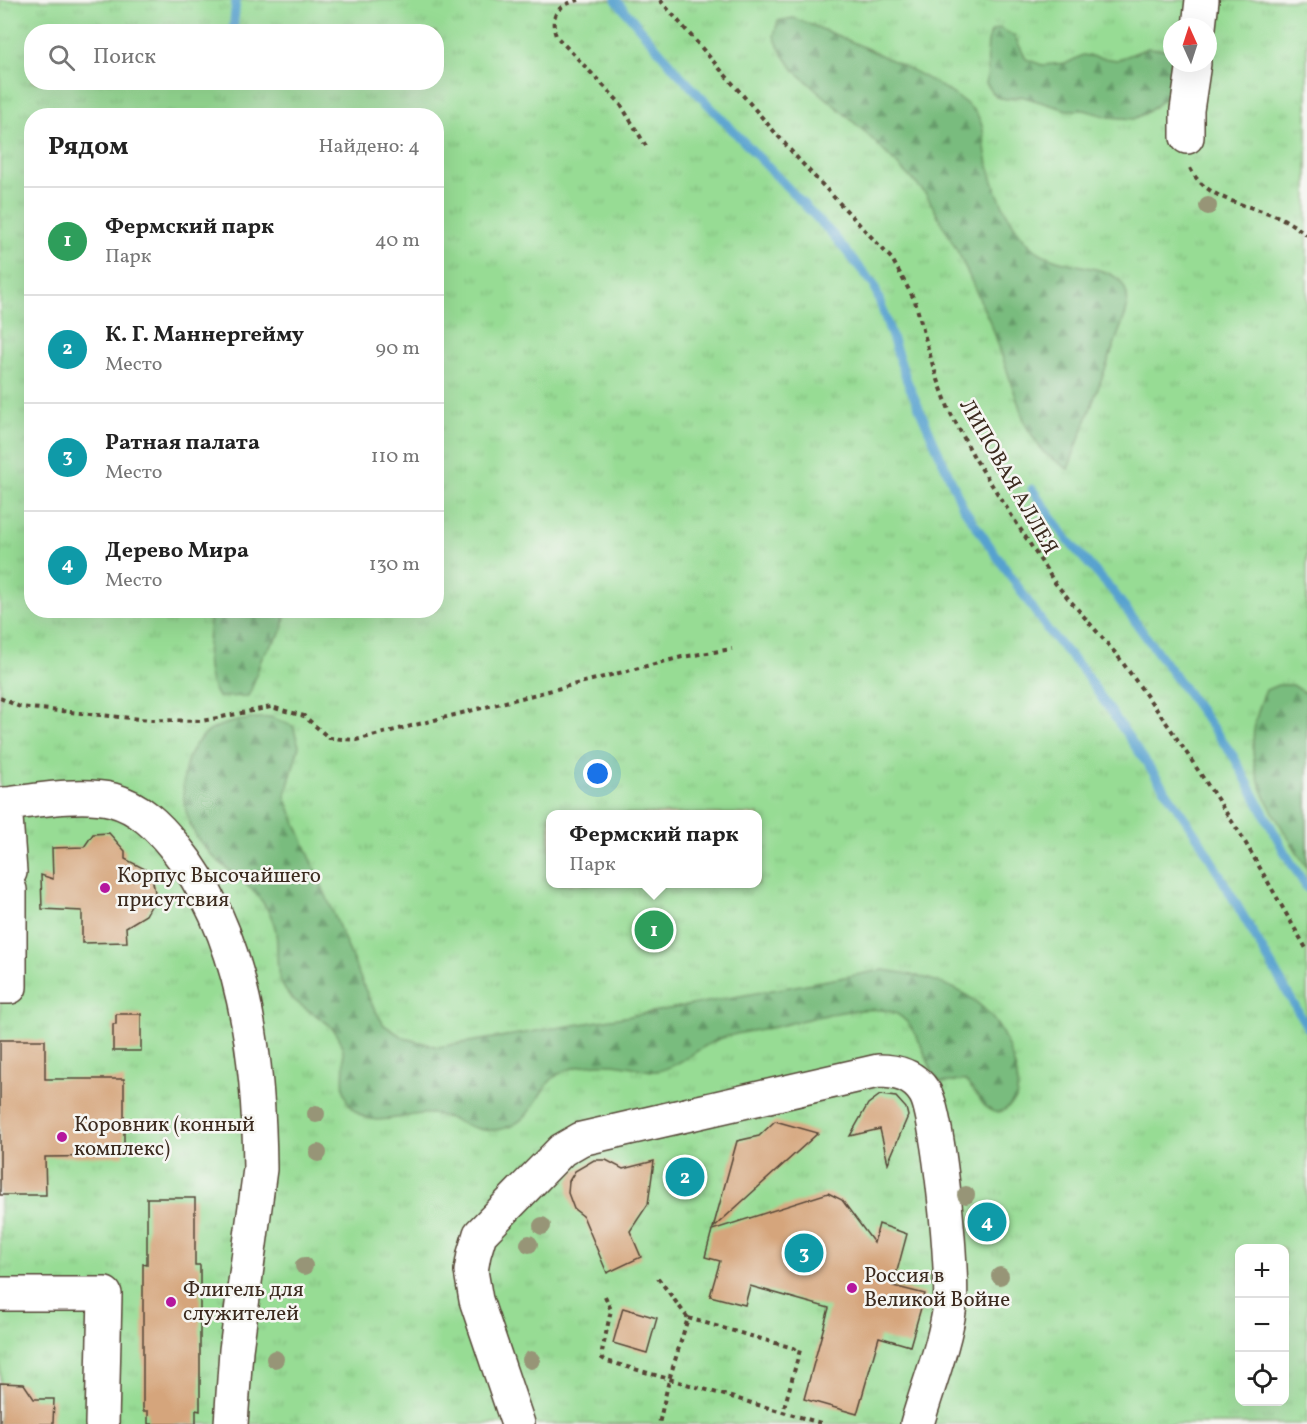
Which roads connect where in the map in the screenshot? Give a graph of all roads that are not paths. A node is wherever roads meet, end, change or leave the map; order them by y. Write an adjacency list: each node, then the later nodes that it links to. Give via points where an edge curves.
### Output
1 (1202, 0): 2 (lane)
2 (1200, 18)
3 (1193, 72): 4 (lane)
4 (1187, 137)
5 (2, 804): 6 (lane, via 10,881 10,987); 9 (lane, via 96,798 112,800 143,814 196,874 221,928 248,1029 260,1142 258,1191 236,1350)
6 (0, 987)
7 (0, 1294): 8 (lane, via 105,1294)
8 (102, 1424)
9 (231, 1424)
10 (518, 1424): 11 (lane, via 476,1300 471,1270 480,1234 562,1150 581,1139 878,1071 894,1071 918,1084 928,1101 935,1130 951,1269 950,1306)
11 (917, 1424)

